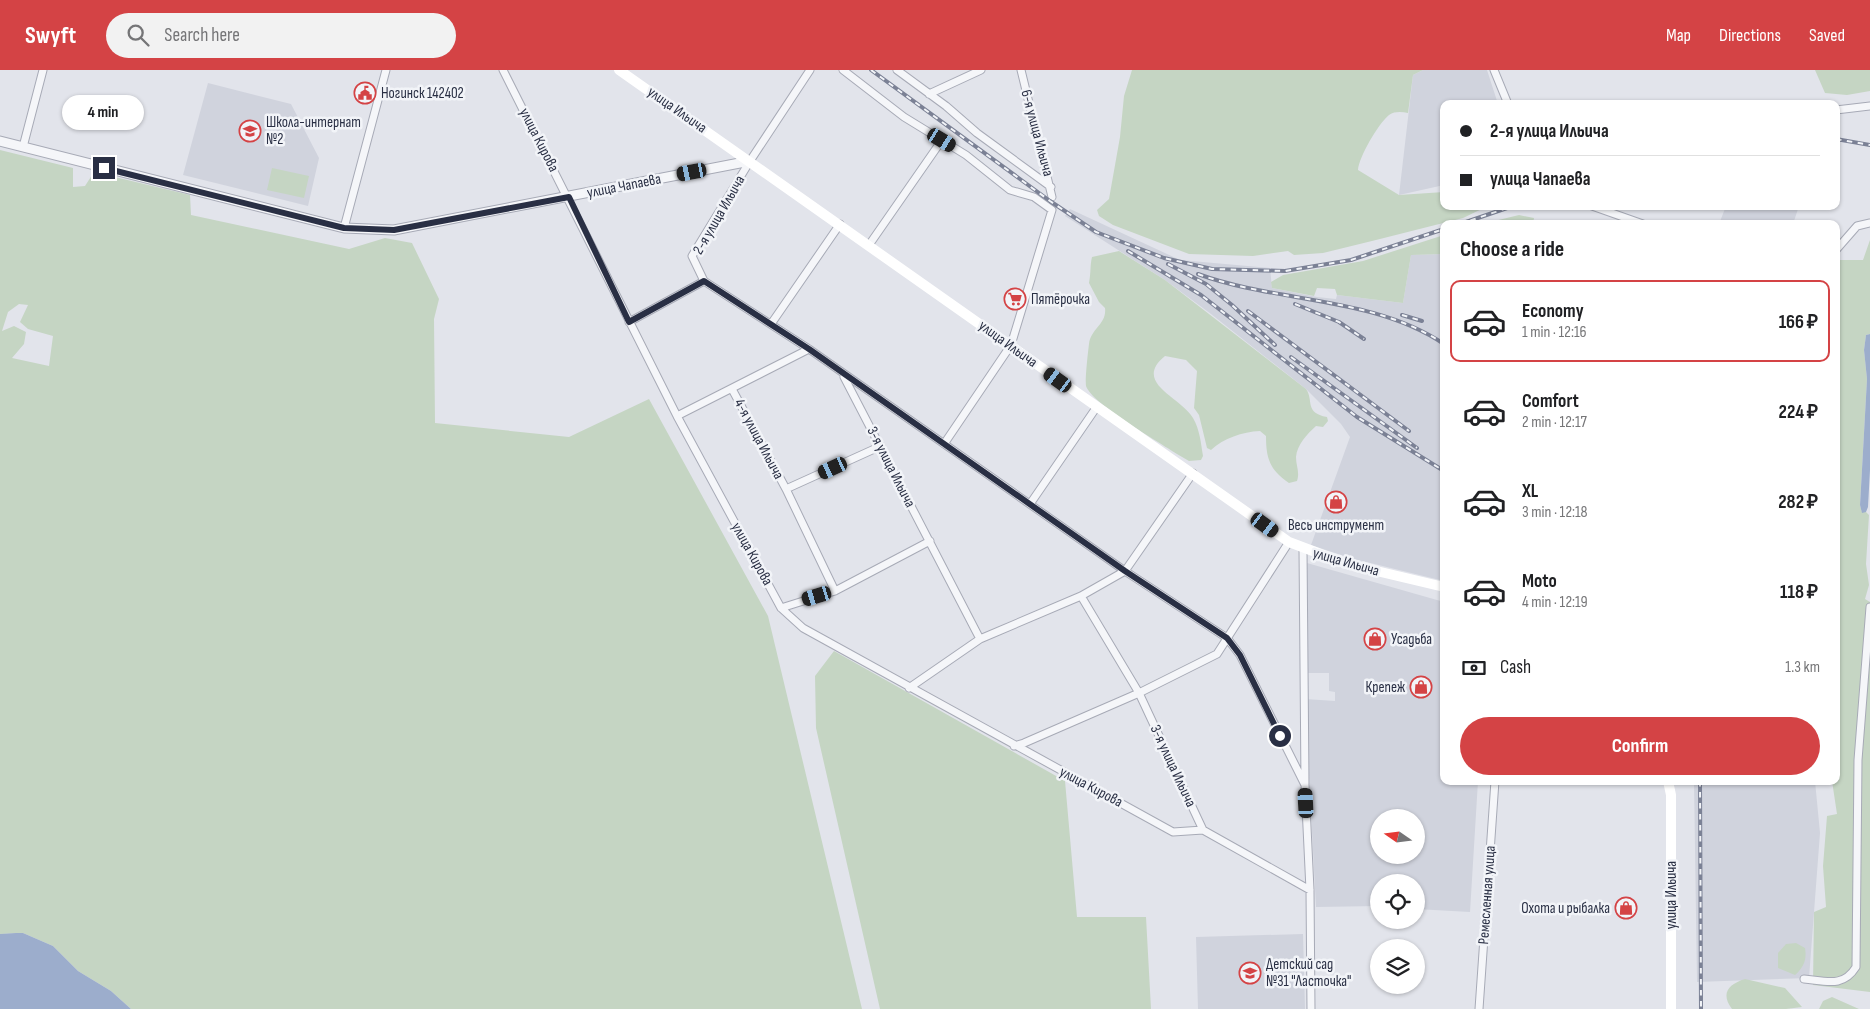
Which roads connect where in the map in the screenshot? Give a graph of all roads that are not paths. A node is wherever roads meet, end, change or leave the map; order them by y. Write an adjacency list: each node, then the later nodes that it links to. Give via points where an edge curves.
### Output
1 (43, 70): 17 (street)
2 (386, 70): 26 (street)
3 (503, 70): 20 (street, улица Кирова)
4 (619, 70): 18 (main road, улица Ильича)
5 (810, 70): 18 (street, 2-я улица Ильича)
6 (843, 70): 15 (street, via 904,117)
7 (897, 70): 11 (street)
8 (981, 70): 11 (street)
9 (1021, 70): 19 (street, 6-я улица Ильича)
10 (1494, 70): 12 (street)
11 (929, 94): 19 (street)
12 (1506, 100)
13 (1870, 106): 14 (street)
14 (1840, 110)
15 (942, 140): 27 (street); 32 (street, via 1010,190 1034,197 1052,210)
16 (0, 141): 17 (street, улица Чапаева)
17 (24, 147): 26 (street, улица Чапаева)
18 (750, 161): 20 (street, улица Чапаева); 25 (main road, улица Ильича); 29 (street, 2-я улица Ильича, via 692,256)
19 (1051, 187): 21 (street, 6-я улица Ильича)
20 (569, 197): 26 (street, улица Чапаева, via 394,230); 30 (street, улица Кирова)
21 (1052, 197)
22 (1603, 210): 23 (street)
23 (1632, 220)
24 (1870, 222): 28 (street, via 1857,226)
25 (840, 224): 27 (main road, улица Ильича); 31 (street)
26 (344, 228)
27 (869, 245): 32 (main road, улица Ильича)
28 (1840, 245)
29 (704, 281): 30 (street); 31 (street)
30 (629, 322): 37 (street, улица Кирова)
31 (771, 324): 33 (street)
32 (1010, 345): 36 (main road, улица Ильича); 38 (street)
33 (809, 349): 34 (street); 35 (street, 4-я улица Ильича)
34 (843, 374): 38 (street); 39 (street, 3-я улица Ильича)
35 (732, 389): 37 (street, 4-я улица Ильича); 41 (street, 4-я улица Ильича)
36 (1096, 408): 40 (main road, улица Ильича); 42 (street)
37 (677, 416): 51 (street, улица Кирова)
38 (944, 444): 42 (street)
39 (881, 446): 41 (street, 4-я улица Ильича); 43 (street, 3-я улица Ильича)
40 (1193, 473): 44 (main road, улица Ильича); 46 (street)
41 (786, 489): 48 (street, 4-я улица Ильича)
42 (1030, 504): 46 (street)
43 (930, 541): 48 (street); 53 (street, 3-я улица Ильича)
44 (1289, 542): 45 (main road, улица Ильича); 52 (street)
45 (1303, 549): 47 (main road, улица Ильича, via 1347,564); 57 (street)
46 (1125, 571): 49 (street); 52 (street)
47 (1440, 586)
48 (835, 591): 51 (street)
49 (1081, 596): 53 (street); 55 (street, 3-я улица Ильича)
50 (1870, 607): 62 (street, via 1858,760 1856,968 1850,978 1840,981)
51 (781, 608): 54 (street, улица Кирова, via 803,628)
52 (1227, 638): 55 (street, via 1217,654); 57 (street, via 1240,655)
53 (980, 639): 54 (street)
54 (909, 688): 56 (street, улица Кирова)
55 (1139, 693): 56 (street); 60 (street, 3-я улица Ильича)
56 (1014, 746): 60 (street, улица Кирова, via 1173,832)
57 (1305, 785): 61 (street)
58 (1495, 785): 64 (street, Ремесленная улица)
59 (1669, 785): 65 (main road, улица Ильича)
60 (1203, 830): 61 (street)
61 (1310, 890): 63 (street)
62 (1804, 979)
63 (1310, 1009)
64 (1479, 1009)
65 (1671, 1009)

